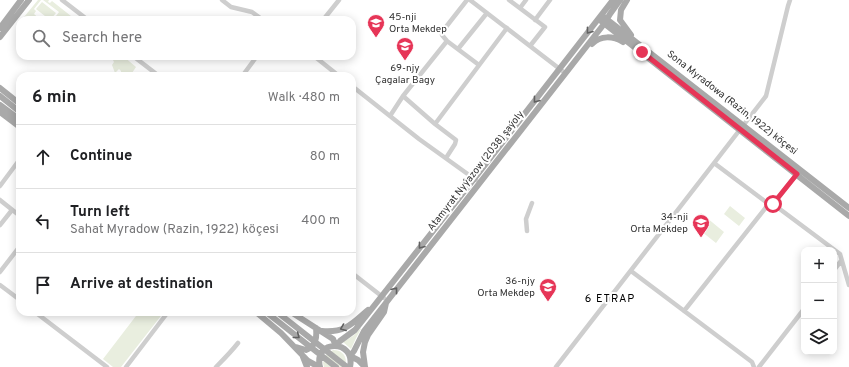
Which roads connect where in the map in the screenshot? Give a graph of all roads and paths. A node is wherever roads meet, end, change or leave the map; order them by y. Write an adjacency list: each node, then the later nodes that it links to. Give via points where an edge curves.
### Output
1 (21, 0): 27 (main road)
2 (29, 0): 19 (main road)
3 (62, 0): 20 (street)
4 (222, 0): 21 (street, via 231,7 252,12)
5 (339, 0): 22 (street)
6 (467, 0): 30 (street, via 442,32)
7 (470, 0): 16 (street)
8 (480, 0): 16 (street)
9 (509, 0): 17 (street)
10 (526, 0): 17 (street)
11 (550, 0): 25 (street)
12 (613, 0): 24 (main road, Atamyrat Nyýazow (2038) şaýoly)
13 (620, 0): 26 (main road, Atamyrat Nyýazow (2038) şaýoly)
14 (627, 0): 33 (main road, via 621,10 620,20)
15 (790, 0): 55 (street, via 766,96)
16 (476, 5): 18 (street)
17 (520, 8): 25 (street)
18 (487, 13): 28 (street); 32 (street)
19 (16, 16)
20 (83, 16)
21 (258, 16)
22 (326, 16)
23 (16, 17): 29 (main road)
24 (600, 17): 26 (main road, Sona Myradowa (Razin, 1922) köçesi); 38 (main road, Atamyrat Nyýazow (2038) şaýoly, one-way to 38)
25 (535, 20): 31 (street, via 545,27)
26 (606, 22): 33 (main road, Sona Myradowa (Razin, 1922) köçesi); 42 (main road, Atamyrat Nyýazow (2038) şaýoly)
27 (0, 28)
28 (507, 28): 31 (street); 37 (street)
29 (0, 37)
30 (447, 41): 32 (street); 46 (street)
31 (530, 46): 38 (street)
32 (458, 49): 37 (street)
33 (643, 50): 42 (main road, via 606,37 596,40); 55 (main road, Sona Myradowa (Razin, 1922) köçesi)
34 (139, 60): 39 (street)
35 (254, 60): 40 (street)
36 (319, 60): 41 (street)
37 (479, 65): 54 (street)
38 (560, 69): 42 (street); 60 (main road, Atamyrat Nyýazow (2038) şaýoly, one-way to 60)
39 (154, 72)
40 (245, 72)
41 (335, 72)
42 (565, 73): 60 (main road, Atamyrat Nyýazow (2038) şaýoly)
43 (0, 88): 47 (main road)
44 (356, 89): 51 (street)
45 (0, 96): 49 (main road)
46 (403, 96): 51 (street); 54 (street)
47 (16, 101)
48 (0, 105): 52 (main road)
49 (16, 109)
50 (0, 112): 53 (main road)
51 (390, 116): 56 (street)
52 (16, 117)
53 (16, 124)
54 (435, 124): 56 (street, via 456,140)
55 (742, 127): 57 (street); 59 (main road); 65 (main road, Sona Myradowa (Razin, 1922) köçesi)
56 (446, 158): 60 (street)
57 (714, 163): 64 (street); 75 (street)
58 (16, 164): 61 (street)
59 (797, 174): 64 (street); 68 (main road)
60 (477, 181): 81 (main road, Atamyrat Nyýazow (2038) şaýoly)
61 (0, 186)
62 (0, 200): 66 (street)
63 (532, 203): 70 (street, via 526,219)
64 (772, 204): 72 (street, via 840,254); 82 (street, via 767,206)
65 (849, 208)
66 (12, 210): 67 (street); 69 (street)
67 (16, 213)
68 (849, 216)
69 (0, 225)
70 (526, 231)
71 (16, 250): 73 (street)
72 (841, 261): 74 (street); 79 (street)
73 (2, 266): 76 (street)
74 (837, 266)
75 (631, 271): 82 (street); 104 (street)
76 (0, 272)
77 (356, 276): 81 (street)
78 (0, 285): 80 (street)
79 (849, 285)
80 (16, 297)
81 (384, 298): 90 (main road, one-way to 90, via 348,327 339,331); 92 (main road, Atamyrat Nyýazow (2038) şaýoly); 95 (main road, Atamyrat Nyýazow (2038) şaýoly); 103 (main road, via 384,312 365,342)
82 (684, 311): 105 (street, via 752,362)
83 (801, 313): 106 (street)
84 (40, 316): 96 (street)
85 (165, 316): 97 (street)
86 (260, 316): 93 (main road)
87 (271, 316): 101 (main road, one-way to 101)
88 (282, 316): 102 (main road)
89 (297, 316): 90 (main road)
90 (318, 329): 92 (main road, via 333,339); 93 (main road, via 314,345 306,350)
91 (238, 343): 98 (street)
92 (336, 346): 95 (main road); 100 (main road, Atamyrat Nyýazow (2038) şaýoly, via 322,352)
93 (296, 348): 94 (main road)
94 (302, 356): 99 (main road); 100 (main road)
95 (350, 356): 102 (main road); 103 (main road)
96 (107, 367)
97 (126, 367)
98 (216, 367)
99 (307, 367)
100 (319, 367)
101 (336, 367)
102 (349, 367)
103 (365, 367)
104 (556, 367)
105 (754, 367)
106 (759, 367)

